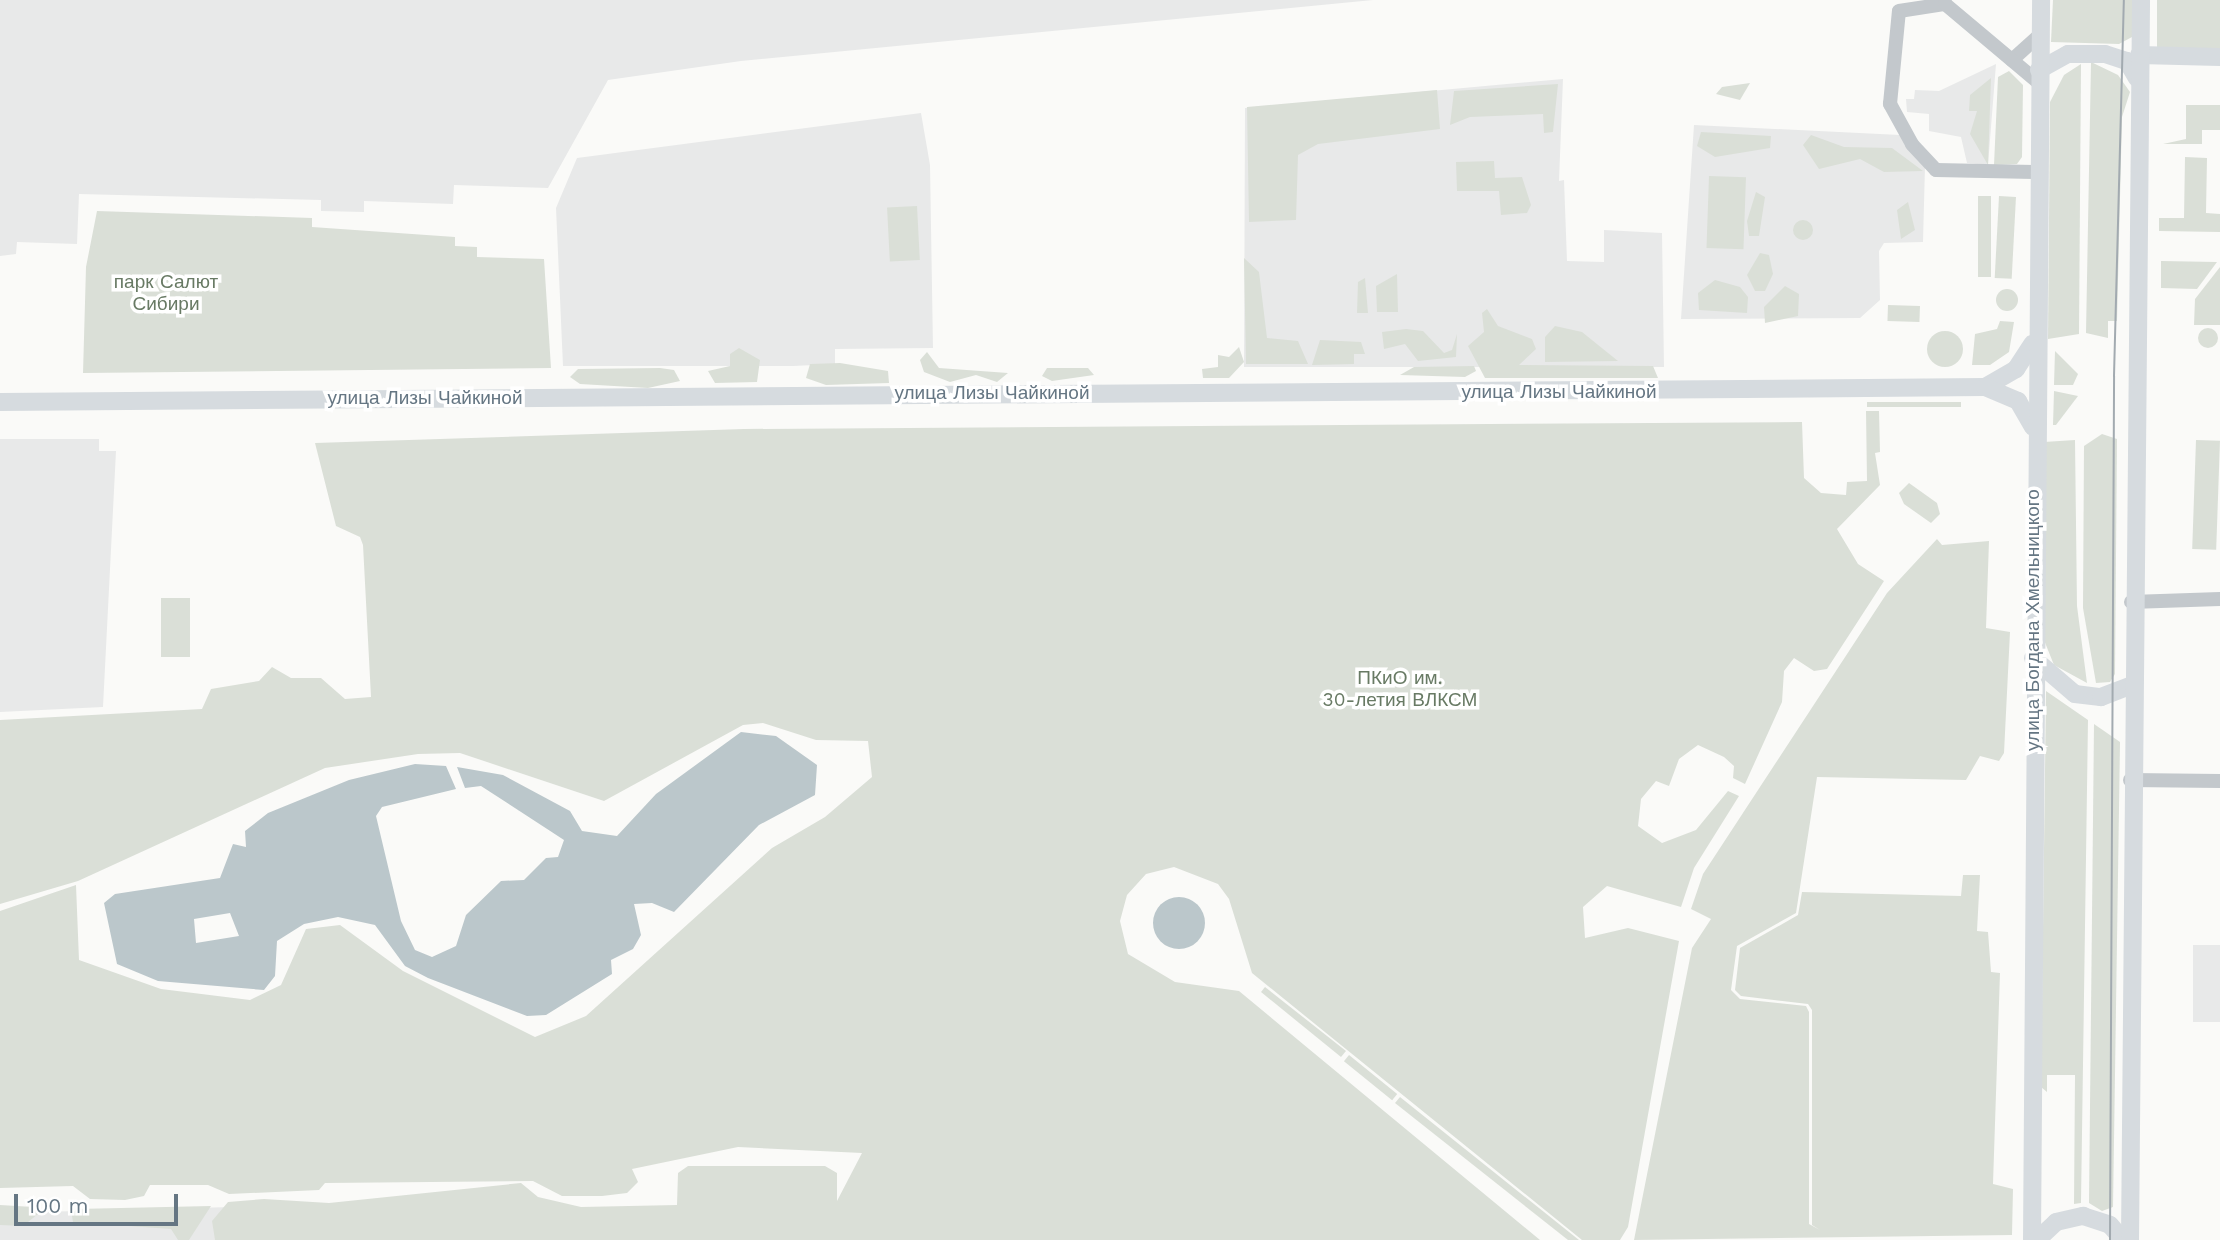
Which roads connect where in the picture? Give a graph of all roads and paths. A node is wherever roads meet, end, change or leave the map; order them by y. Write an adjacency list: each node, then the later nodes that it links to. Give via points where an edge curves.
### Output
1 (2041, 0): 4 (main road, улица Богдана Хмельницкого)
2 (2141, 0): 5 (main road)
3 (1943, 2): 7 (street); 10 (street, via 1905,6 1895,21 1891,104 1900,125 1936,170)
4 (2040, 35): 7 (street); 8 (main road, улица Богдана Хмельницкого)
5 (2138, 55): 6 (main road); 9 (main road)
6 (2220, 57)
7 (2012, 60): 8 (street)
8 (2038, 76): 9 (main road, via 2068,54 2105,54 2127,61); 10 (main road, улица Богдана Хмельницкого)
9 (2138, 82): 16 (main road)
10 (2037, 172): 11 (main road, улица Богдана Хмельницкого)
11 (2034, 340): 12 (main road, via 2016,369); 14 (main road, улица Богдана Хмельницкого)
12 (1985, 387): 13 (main road, улица Лизы Чайкиной); 14 (main road, via 2018,401)
13 (0, 402)
14 (2033, 427): 17 (main road, улица Богдана Хмельницкого)
15 (2220, 599): 16 (street)
16 (2131, 602): 18 (main road)
17 (2033, 658): 18 (main road, via 2075,694 2101,697); 21 (main road, улица Богдана Хмельницкого)
18 (2130, 686): 19 (main road)
19 (2130, 780): 20 (street); 24 (main road)
20 (2220, 781)
21 (2032, 1240)
22 (2037, 1240): 23 (main road, via 2056,1222 2083,1216 2110,1225)
23 (2123, 1240)
24 (2130, 1240)

